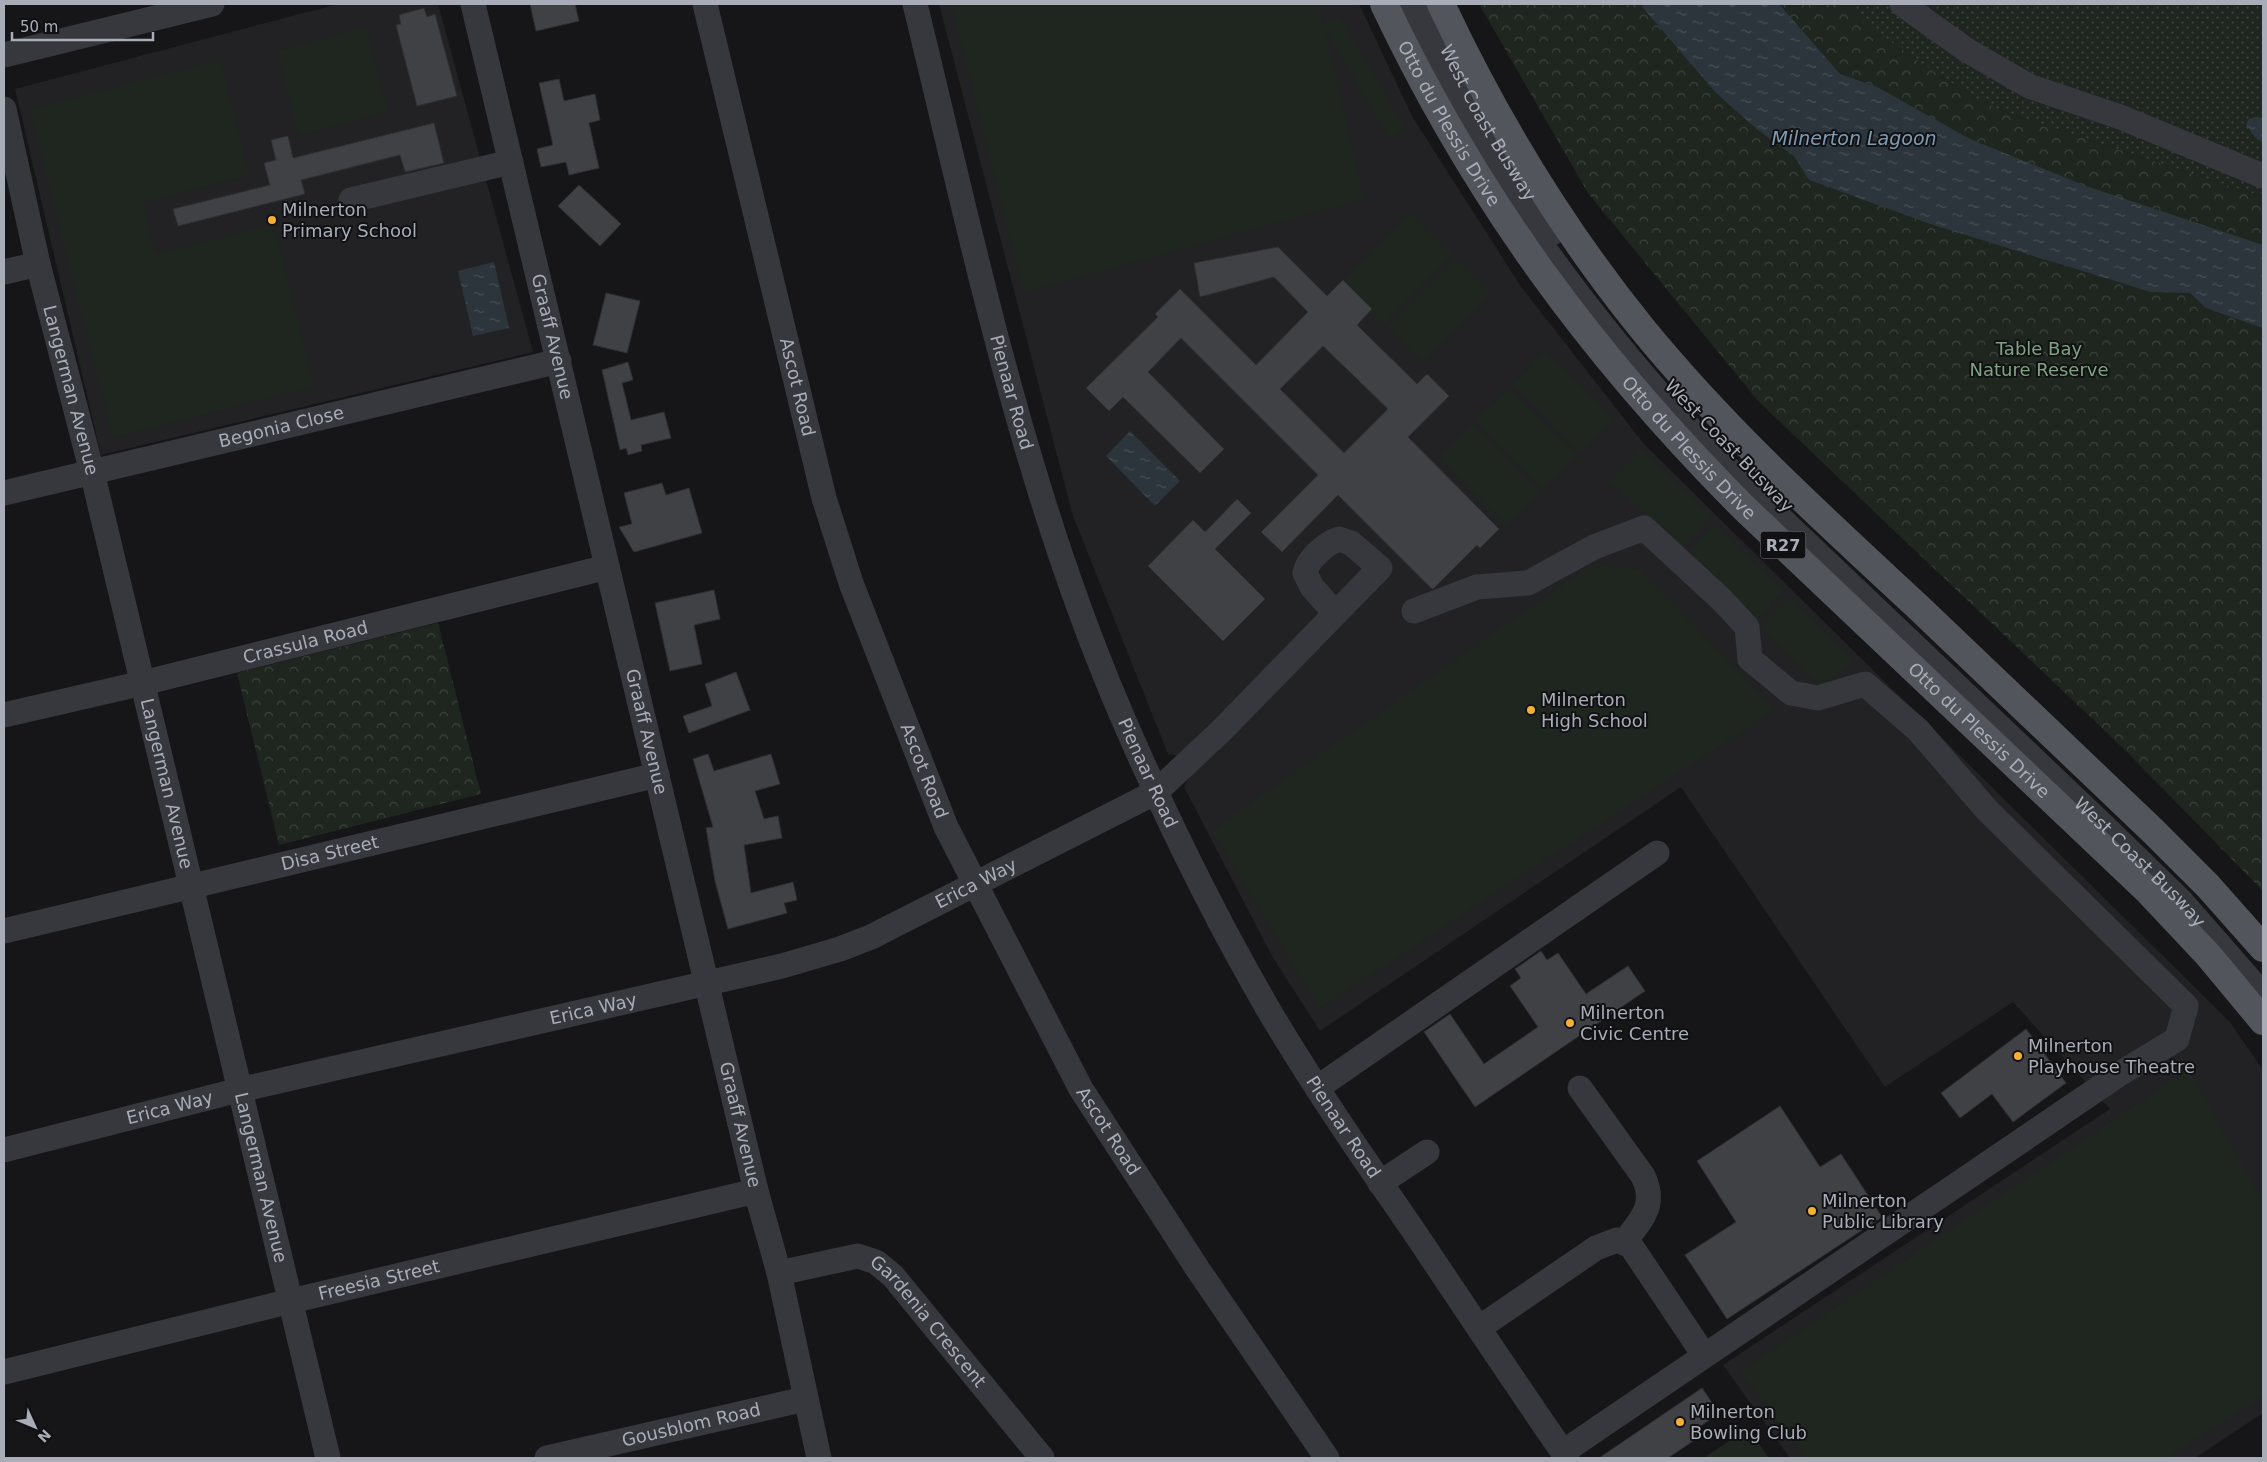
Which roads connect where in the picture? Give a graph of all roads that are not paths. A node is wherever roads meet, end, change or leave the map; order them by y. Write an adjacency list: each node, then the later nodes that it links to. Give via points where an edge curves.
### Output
1 (212, 4): 10 (street)
2 (473, 4): 12 (street, Graaff Avenue)
3 (705, 4): 28 (street, Ascot Road, via 824,498 851,583 918,758 946,828)
4 (915, 4): 26 (street, Pienaar Road, via 993,332 1045,510 1102,668)
5 (1384, 4): 35 (main road, Otto du Plessis Drive / R27, via 1481,184 1566,307 1639,397 1743,507 2146,889 2209,956)
6 (1400, 4): 34 (street, West Coast Busway, via 1452,104 1505,194 1558,270 1672,410 1716,458 2174,895)
7 (1424, 4): 32 (street, West Coast Busway, via 1458,74 1513,172 1563,250 1652,366 1731,452 2183,884)
8 (1441, 4): 31 (main road, R27, via 1489,101 1547,197 1609,286 1697,393 1768,466 2153,831)
9 (1902, 4): 13 (street, via 1968,51 2029,86 2123,118)
10 (4, 55)
11 (4, 109): 15 (street, Langerman Avenue)
12 (511, 162): 14 (street); 17 (street, Graaff Avenue)
13 (2263, 176)
14 (351, 200)
15 (38, 264): 16 (street); 18 (street, Langerman Avenue)
16 (4, 272)
17 (559, 362): 18 (street, Begonia Close); 20 (street, Graaff Avenue)
18 (92, 472): 19 (street, Begonia Close); 23 (street, Langerman Avenue)
19 (4, 493)
20 (607, 567): 23 (street, Crassula Road); 25 (street, Graaff Avenue)
21 (1414, 611): 47 (street, via 1477,587 1528,583 1594,547 1644,528 1747,627 1750,659 1791,693 1818,698 1865,684 1918,730 1987,810 2186,1006 2177,1039 2121,1073)
22 (1335, 613): 26 (street, Erica Way, via 1221,731)
23 (143, 683): 24 (street, Crassula Road); 29 (street, Langerman Avenue)
24 (4, 715)
25 (657, 775): 29 (street, Disa Street); 33 (street, Graaff Avenue)
26 (1156, 792): 28 (street, Erica Way); 36 (street, Pienaar Road, via 1214,911)
27 (1657, 853): 36 (street)
28 (974, 884): 33 (street, Erica Way, via 871,937 840,949); 55 (street, Ascot Road, via 1081,1089 1194,1264)
29 (191, 885): 30 (street, Disa Street); 38 (street, Langerman Avenue)
30 (4, 931)
31 (2263, 948)
32 (2263, 972)
33 (708, 983): 38 (street, Erica Way); 42 (street, Graaff Avenue)
34 (2263, 995)
35 (2263, 1021)
36 (1317, 1088): 41 (street, Pienaar Road)
37 (1580, 1088): 43 (street, via 1649,1189 1647,1208)
38 (239, 1090): 39 (street, Erica Way); 45 (street, Langerman Avenue)
39 (4, 1150)
40 (1427, 1152): 41 (street)
41 (1380, 1182): 46 (street, Pienaar Road)
42 (756, 1190): 44 (street, Graaff Avenue); 45 (street, Freesia Street)
43 (1624, 1242): 46 (street, via 1607,1242 1596,1248); 47 (street, via 1638,1254)
44 (779, 1273): 49 (street, Graaff Avenue); 54 (street, Gardenia Crescent, via 858,1256 876,1262 893,1276)
45 (291, 1300): 48 (street, Freesia Street); 51 (street, Langerman Avenue)
46 (1478, 1328): 50 (street, Pienaar Road)
47 (1704, 1355): 50 (street)
48 (4, 1372)
49 (805, 1400): 52 (street, Gousblom Road); 53 (street, Graaff Avenue)
50 (1565, 1455)
51 (328, 1458)
52 (548, 1458)
53 (819, 1458)
54 (1042, 1458)
55 (1327, 1458)

